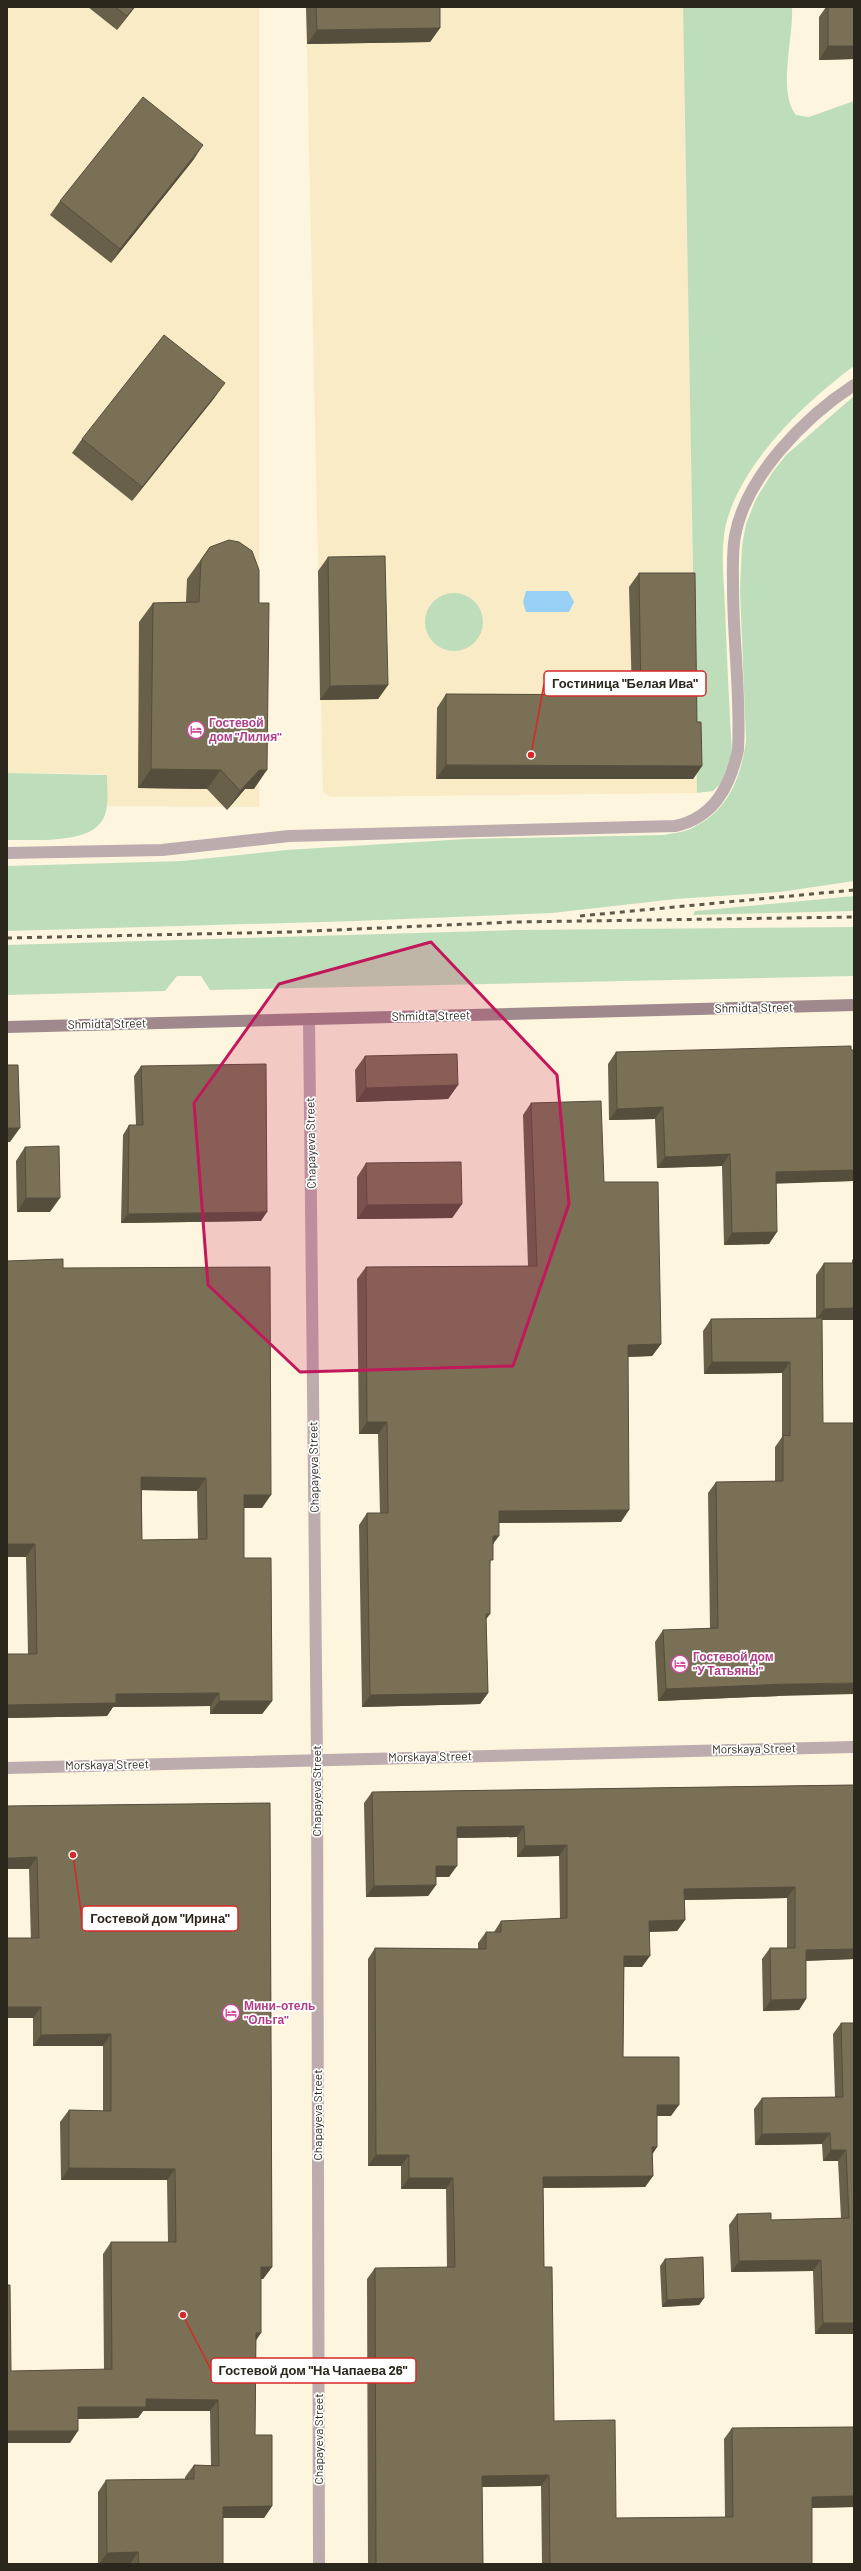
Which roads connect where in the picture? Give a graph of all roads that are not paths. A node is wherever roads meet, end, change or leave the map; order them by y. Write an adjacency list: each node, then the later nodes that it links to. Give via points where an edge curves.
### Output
1 (854, 385): 2 (street, via 795,434 777,455 753,490 738,521 733,551 733,611 738,750 734,771 714,806 689,823 675,826 289,836 162,850)
2 (7, 853)
3 (854, 1005): 4 (street, Shmidta Street)
4 (309, 1019): 5 (street, Shmidta Street); 7 (street, Chapayeva Street)
5 (7, 1027)
6 (854, 1747): 7 (street, Morskaya Street)
7 (317, 1760): 8 (street, Morskaya Street); 9 (street, Chapayeva Street)
8 (7, 1768)
9 (319, 2564)

